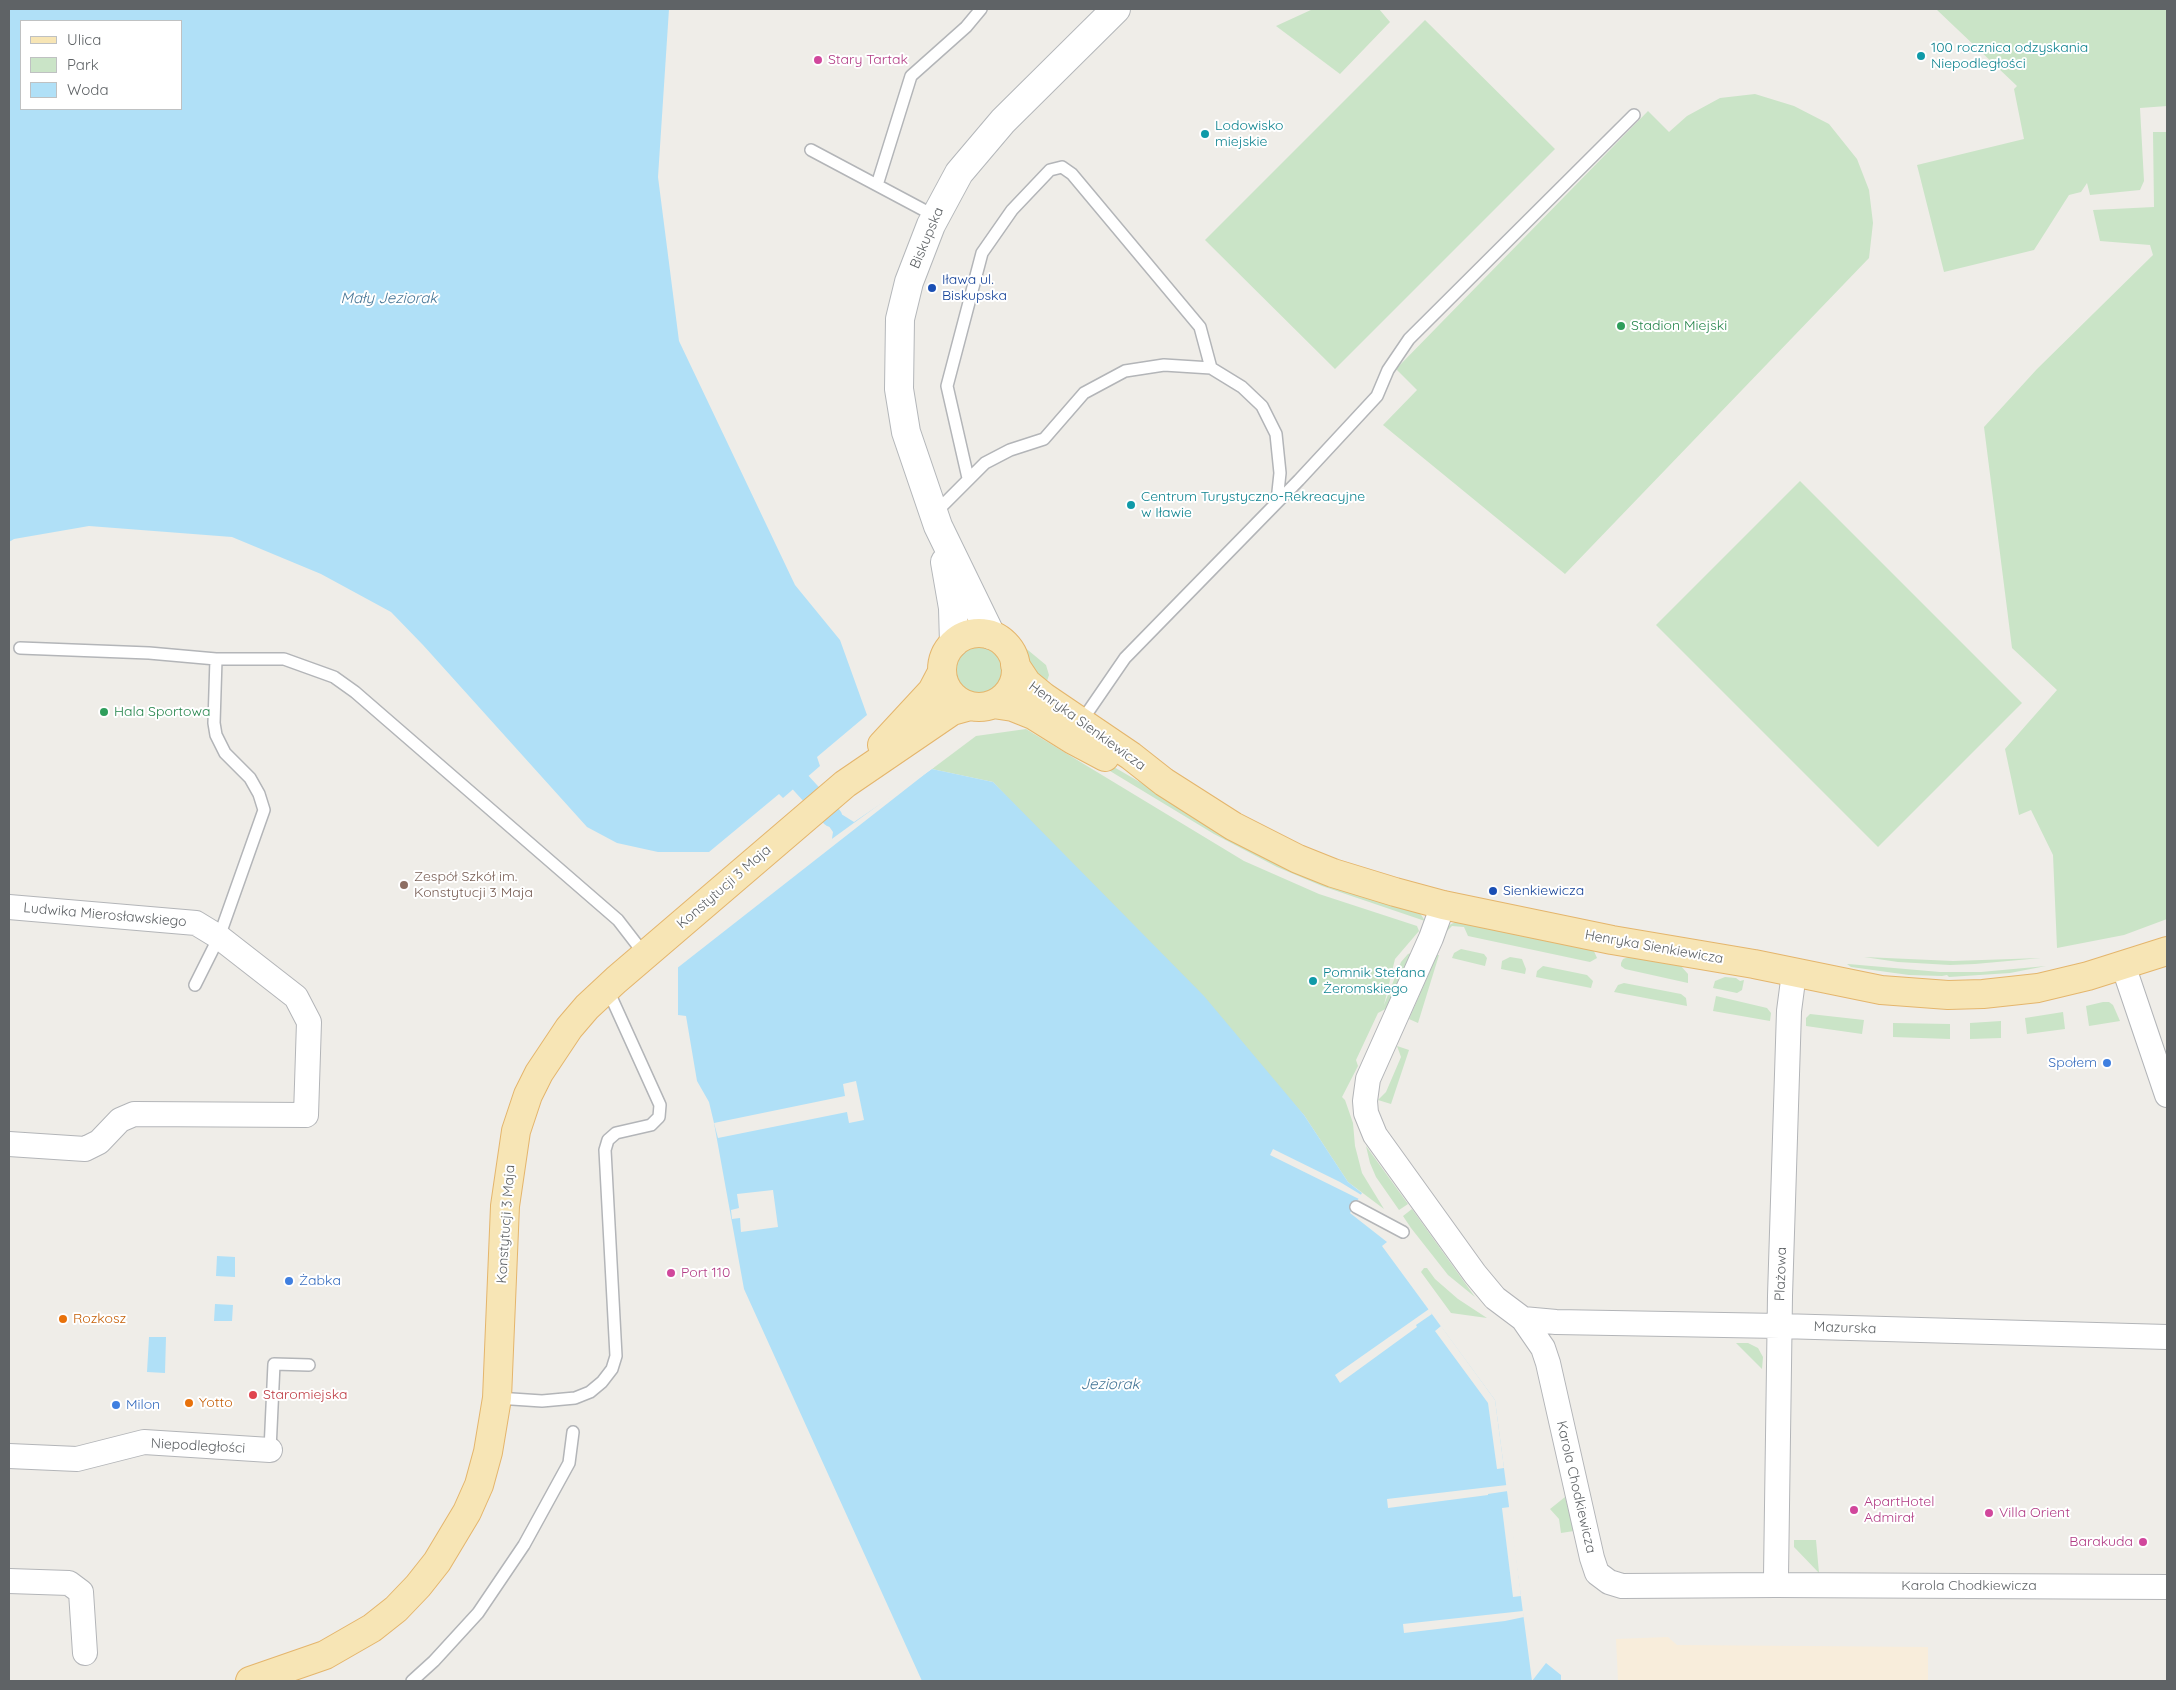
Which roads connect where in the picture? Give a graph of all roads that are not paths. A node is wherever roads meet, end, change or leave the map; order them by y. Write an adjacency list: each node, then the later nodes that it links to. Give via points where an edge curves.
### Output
1 (981, 9): 5 (lane, via 966,27 911,76)
2 (1116, 9): 6 (street, Biskupska, via 1038,84 984,143 960,173)
3 (1634, 115): 9 (lane, via 1410,339 1388,370 1377,396)
4 (811, 150): 5 (lane)
5 (878, 184): 6 (lane)
6 (935, 216): 10 (street, Biskupska, via 909,282 900,319 898,389 906,432)
7 (1211, 368): 8 (lane, via 1164,365 1125,371 1084,393 1044,440 1002,454 985,463); 8 (lane, via 1200,327 1072,174 1062,167 1050,170 1012,210 982,253 948,386); 9 (lane, via 1242,387 1262,406 1276,434 1280,473)
8 (965, 481): 10 (lane)
9 (1277, 501): 18 (lane, via 1125,658)
10 (936, 520): 11 (street, Biskupska); 12 (street, Biskupska, via 950,588)
11 (991, 635): 12 (main road, via 967,635); 15 (main road, via 1010,650)
12 (954, 643): 16 (main road, via 944,656)
13 (20, 648): 14 (lane)
14 (216, 659): 23 (lane, via 216,735 225,753 250,778 264,810); 25 (lane, via 284,660 334,677 618,920)
15 (1015, 665): 17 (main road, via 1011,688 1006,694); 18 (main road, Henryka Sienkiewicza, via 1027,683)
16 (942, 672): 17 (main road, via 945,686 956,699); 20 (main road, Konstytucji 3 Maja, via 932,691)
17 (982, 705): 19 (main road, Henryka Sienkiewicza, via 1013,707 1033,715 1126,768); 20 (main road, Konstytucji 3 Maja, via 952,711)
18 (1081, 722): 19 (main road, Henryka Sienkiewicza)
19 (1164, 782): 21 (main road, Henryka Sienkiewicza, via 1233,826 1298,859 1370,885)
20 (845, 784): 25 (main road, Konstytucji 3 Maja)
21 (1443, 905): 27 (main road, Henryka Sienkiewicza); 34 (street, Karola Chodkiewicza, via 1368,1079 1366,1113 1375,1135 1475,1274 1495,1298)
22 (9, 907): 23 (street, Ludwika Mierosławskiego, via 196,923)
23 (219, 937): 28 (lane); 31 (street, Ludwika Mierosławskiego, via 296,997 303,1008 309,1022 306,1114 134,1114 120,1120 99,1142 85,1149)
24 (2167, 951): 26 (main road, Henryka Sienkiewicza)
25 (645, 955): 29 (main road, Konstytucji 3 Maja)
26 (2123, 965): 27 (main road, Henryka Sienkiewicza, via 2038,988 1948,995 1881,990); 30 (street)
27 (1794, 973): 35 (street, Plażowa, via 1789,1011)
28 (194, 985)
29 (607, 988): 38 (main road, Konstytucji 3 Maja, via 586,1007 551,1052 528,1095 516,1131 505,1206); 38 (lane, via 660,1105 658,1117 652,1125 616,1133 608,1140 605,1150 616,1356 612,1369 602,1382 575,1398 542,1401)
30 (2167, 1095)
31 (9, 1144)
32 (1356, 1207): 33 (lane)
33 (1403, 1232)
34 (1523, 1319): 35 (street, Mazurska); 44 (street, Karola Chodkiewicza, via 1548,1363 1592,1558 1597,1573 1609,1582 1622,1586)
35 (1780, 1326): 36 (street, Mazurska); 42 (street, Plażowa)
36 (2167, 1336)
37 (309, 1365): 40 (lane, via 274,1364)
38 (497, 1398): 46 (main road, Konstytucji 3 Maja, via 479,1485 453,1537 418,1586 396,1609 347,1644)
39 (573, 1432): 47 (lane, via 569,1463 524,1545 478,1613)
40 (270, 1450): 41 (street, Niepodległości, via 144,1442 77,1459)
41 (9, 1456)
42 (1776, 1576)
43 (9, 1581): 45 (street, via 69,1583 81,1592)
44 (2167, 1587)
45 (84, 1653)
46 (250, 1681)
47 (412, 1681)

